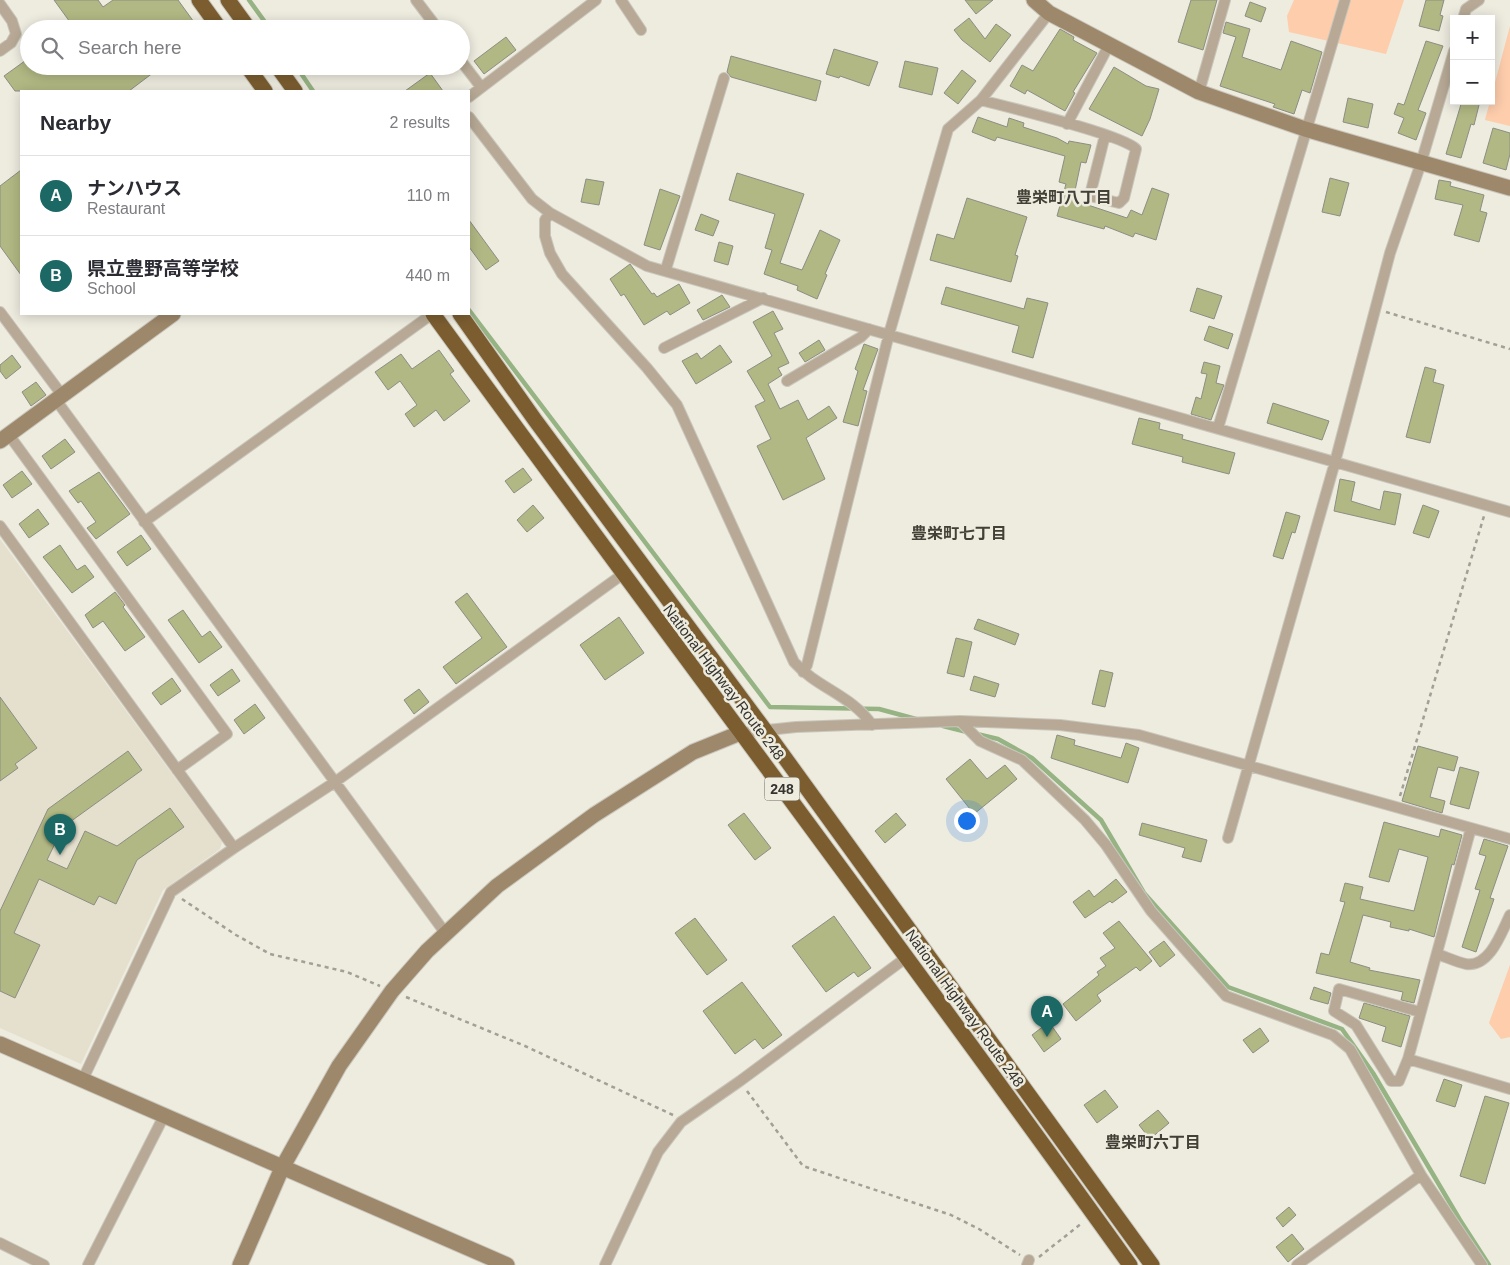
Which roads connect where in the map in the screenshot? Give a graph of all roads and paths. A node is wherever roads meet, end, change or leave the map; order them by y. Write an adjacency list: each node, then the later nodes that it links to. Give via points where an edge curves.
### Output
1 (199, 0): 13 (highway)
2 (228, 0): 14 (highway)
3 (416, 0): 15 (street)
4 (596, 0): 24 (street)
5 (621, 0): 16 (street)
6 (1034, 0): 11 (street)
7 (1225, 0): 27 (street)
8 (1345, 0): 32 (street)
9 (1479, 0): 12 (street, via 1466,9)
10 (0, 4): 18 (street, via 12,21 16,34 11,43)
11 (1049, 13): 17 (street); 29 (street)
12 (1464, 15)
13 (213, 20)
14 (242, 20)
15 (431, 20)
16 (641, 30)
17 (1110, 45): 27 (street); 31 (street)
18 (0, 51)
19 (1451, 60): 34 (street)
20 (470, 72): 24 (street)
21 (253, 75): 25 (highway)
22 (283, 75): 26 (highway)
23 (724, 78): 37 (street)
24 (481, 87): 28 (street)
25 (264, 90)
26 (294, 90)
27 (1199, 92): 32 (street)
28 (470, 96)
29 (981, 100): 31 (street); 46 (street, via 948,129)
30 (470, 118): 36 (street, via 532,199)
31 (1067, 124): 33 (street)
32 (1305, 129): 34 (street); 51 (street)
33 (1105, 135): 33 (street, via 1127,142 1136,149 1120,203 1094,197 1091,192)
34 (1421, 163): 35 (street); 39 (street, via 1390,253)
35 (1510, 188)
36 (550, 213): 37 (street, via 648,266); 59 (street, via 545,220 550,253 562,274 677,405 794,662)
37 (666, 269): 38 (street)
38 (764, 298): 45 (street); 47 (street)
39 (1375, 309): 48 (path); 53 (street)
40 (0, 312): 50 (street)
41 (172, 315): 50 (street)
42 (431, 315): 56 (street)
43 (433, 315): 58 (highway, National Highway Route 248 / 248)
44 (461, 315): 62 (highway, National Highway Route 248 / 248)
45 (869, 329): 46 (street); 49 (street)
46 (889, 334): 51 (street); 59 (street, via 808,665)
47 (664, 348)
48 (1510, 349)
49 (788, 381)
50 (59, 398): 52 (street); 56 (street)
51 (1218, 428): 53 (street)
52 (4, 438): 65 (street, via 227,734)
53 (1335, 462): 54 (street); 64 (street)
54 (1487, 505): 55 (street); 67 (path)
55 (1510, 512)
56 (144, 522): 66 (street)
57 (0, 526): 65 (street)
58 (623, 574): 63 (highway, National Highway Route 248 / 248); 66 (street)
59 (803, 672): 61 (street, via 862,711)
60 (960, 721): 61 (street); 64 (street, via 1060,726 1140,735); 87 (street, via 980,741 1022,760 1085,820 1151,911 1226,996 1333,1035 1350,1049)
61 (872, 725): 62 (street)
62 (764, 729): 63 (street); 97 (highway, National Highway Route 248 / 248)
63 (740, 733): 74 (street, via 693,752 594,814 497,886); 76 (highway, National Highway Route 248 / 248)
64 (1248, 766): 67 (street); 69 (street)
65 (177, 770): 71 (street)
66 (336, 782): 71 (street); 74 (street)
67 (1396, 806): 68 (street)
68 (1471, 828): 70 (street); 75 (street)
69 (1228, 838)
70 (1510, 839)
71 (234, 848): 72 (street)
72 (171, 892): 77 (path, via 270,954 347,972); 81 (street)
73 (1510, 914): 75 (street, via 1489,953 1478,963 1468,964)
74 (446, 934): 77 (street)
75 (1437, 954): 78 (street)
76 (907, 957): 82 (street); 88 (highway, National Highway Route 248 / 248)
77 (392, 991): 85 (path, via 669,1111); 86 (street, via 339,1066)
78 (1420, 1012): 80 (street); 80 (street, via 1339,988 1334,1011 1356,1025 1390,1081 1399,1081)
79 (0, 1044): 81 (street)
80 (1408, 1059): 83 (street)
81 (83, 1079): 84 (street)
82 (740, 1082): 85 (street); 90 (path, via 803,1166 951,1215 979,1229)
83 (1510, 1089)
84 (165, 1114): 86 (street); 92 (street)
85 (682, 1122): 95 (street, via 658,1152)
86 (282, 1168): 93 (street); 94 (street)
87 (1421, 1175): 98 (street); 99 (street)
88 (1094, 1215): 90 (path); 96 (highway, National Highway Route 248 / 248)
89 (0, 1243): 91 (street)
90 (1030, 1263)
91 (44, 1265)
92 (88, 1265)
93 (240, 1265)
94 (507, 1265)
95 (605, 1265)
96 (1130, 1265)
97 (1152, 1265)
98 (1297, 1265)
99 (1482, 1265)

